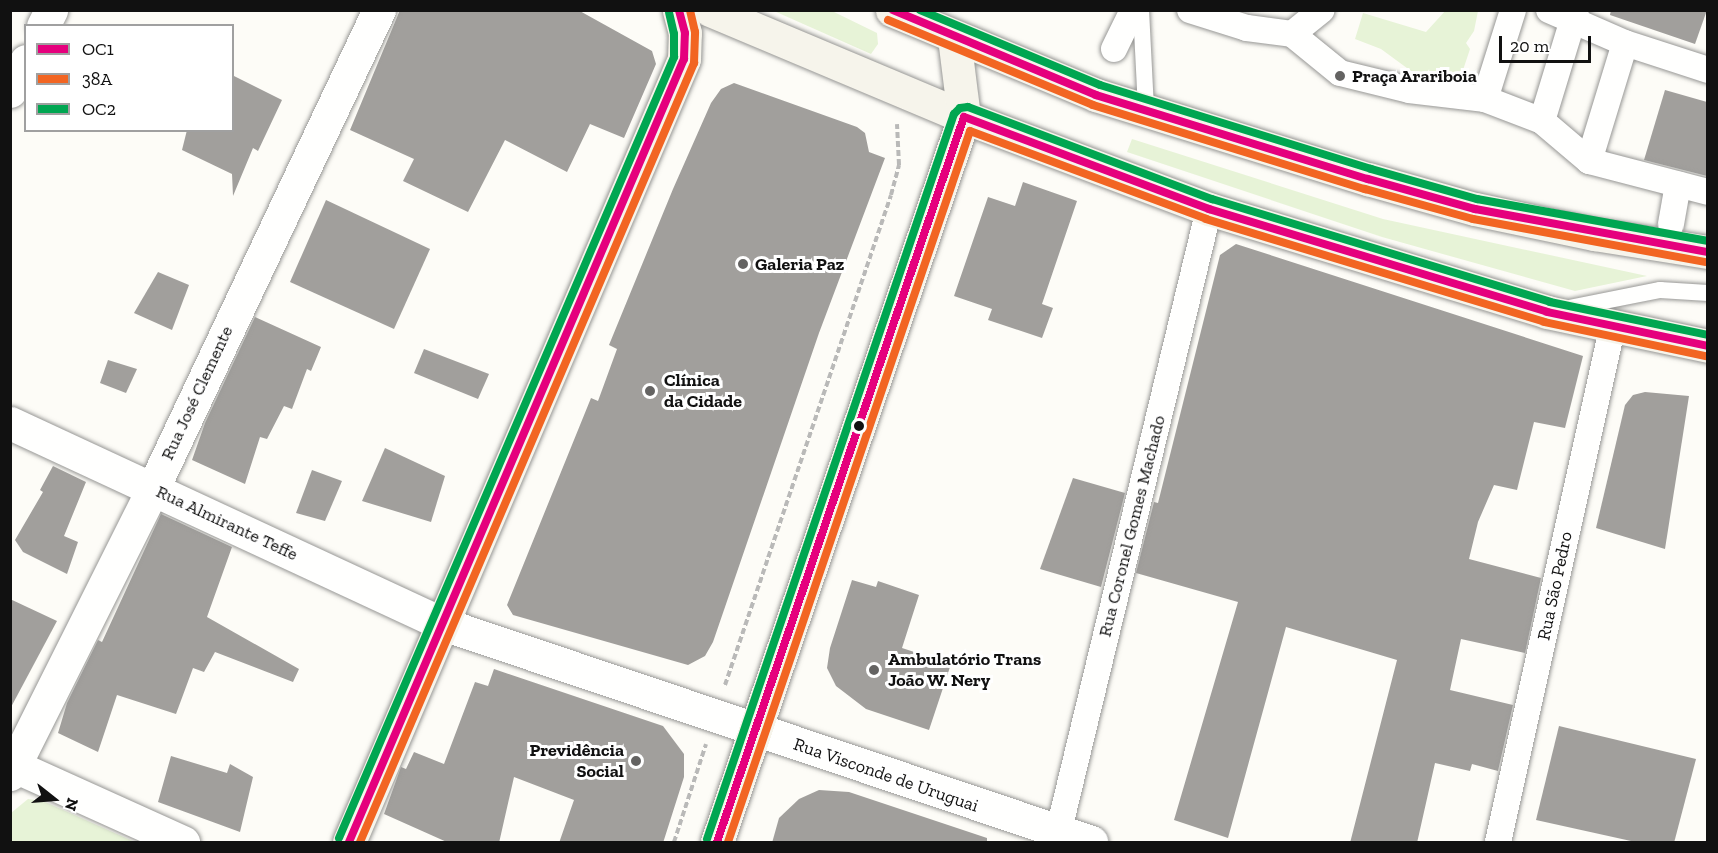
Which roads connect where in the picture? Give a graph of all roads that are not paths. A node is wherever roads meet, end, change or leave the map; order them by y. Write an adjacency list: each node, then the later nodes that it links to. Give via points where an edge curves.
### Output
1 (51, 10): 13 (street)
2 (379, 10): 36 (street, Rua José Clemente)
3 (679, 10): 37 (main road, via 685,33 684,58)
4 (710, 10): 23 (main road)
5 (892, 10): 15 (main road)
6 (1133, 10): 17 (street)
7 (1141, 10): 22 (lane)
8 (1322, 10): 14 (street)
9 (1513, 10): 21 (street)
10 (1549, 10): 12 (street)
11 (1204, 12): 14 (street, via 1246,28)
12 (1575, 16): 16 (street); 24 (street)
13 (44, 24)
14 (1292, 34): 21 (street, via 1340,73 1409,90)
15 (954, 38): 22 (main road); 23 (main road)
16 (1625, 43): 19 (street); 25 (street)
17 (1114, 49)
18 (24, 65): 20 (street)
19 (1707, 70)
20 (10, 91)
21 (1485, 99): 24 (street)
22 (1146, 110): 30 (main road, via 1476,209)
23 (964, 117): 28 (main road); 38 (main road)
24 (1542, 121): 25 (street)
25 (1589, 161): 26 (street)
26 (1678, 185): 27 (street); 29 (street)
27 (1707, 192)
28 (1209, 209): 32 (main road); 40 (street, Rua Coronel Gomes Machado)
29 (1671, 224)
30 (1707, 252)
31 (1707, 293): 32 (lane, via 1660,290)
32 (1547, 312): 33 (main road)
33 (1612, 328): 34 (main road); 45 (street, Rua São Pedro)
34 (1707, 346)
35 (10, 423): 36 (street, Rua Almirante Teffe)
36 (153, 488): 37 (street, Rua Almirante Teffe); 39 (street, Rua José Clemente)
37 (443, 624): 38 (street, Rua Visconde de Uruguai); 42 (main road)
38 (756, 730): 40 (street, Rua Visconde de Uruguai); 43 (main road)
39 (12, 768): 41 (street)
40 (1057, 838): 44 (street, Rua Visconde de Uruguai)
41 (183, 843)
42 (349, 843)
43 (717, 843)
44 (1091, 843)
45 (1498, 843)

